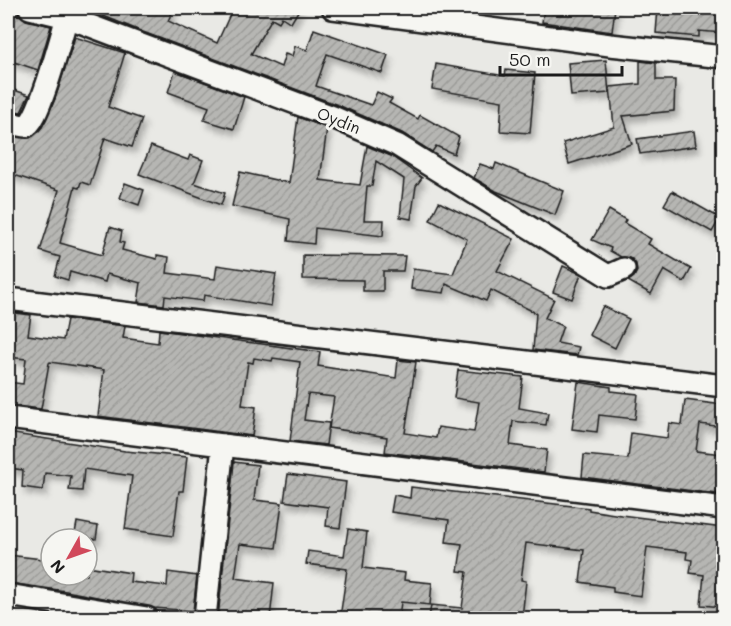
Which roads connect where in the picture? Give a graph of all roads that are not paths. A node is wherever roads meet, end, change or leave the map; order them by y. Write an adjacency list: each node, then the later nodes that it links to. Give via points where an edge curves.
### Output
1 (30, 8): 3 (street, Oydin)
2 (333, 8): 4 (street)
3 (67, 17): 5 (street, via 39,110 25,126); 6 (street, Oydin, via 398,145 608,276)
4 (723, 57)
5 (8, 122)
6 (624, 268)
7 (8, 298): 8 (street)
8 (723, 386)
9 (8, 418): 10 (street)
10 (223, 445): 11 (street); 14 (street)
11 (723, 508)
12 (8, 595): 13 (street)
13 (147, 618)
14 (205, 618)

